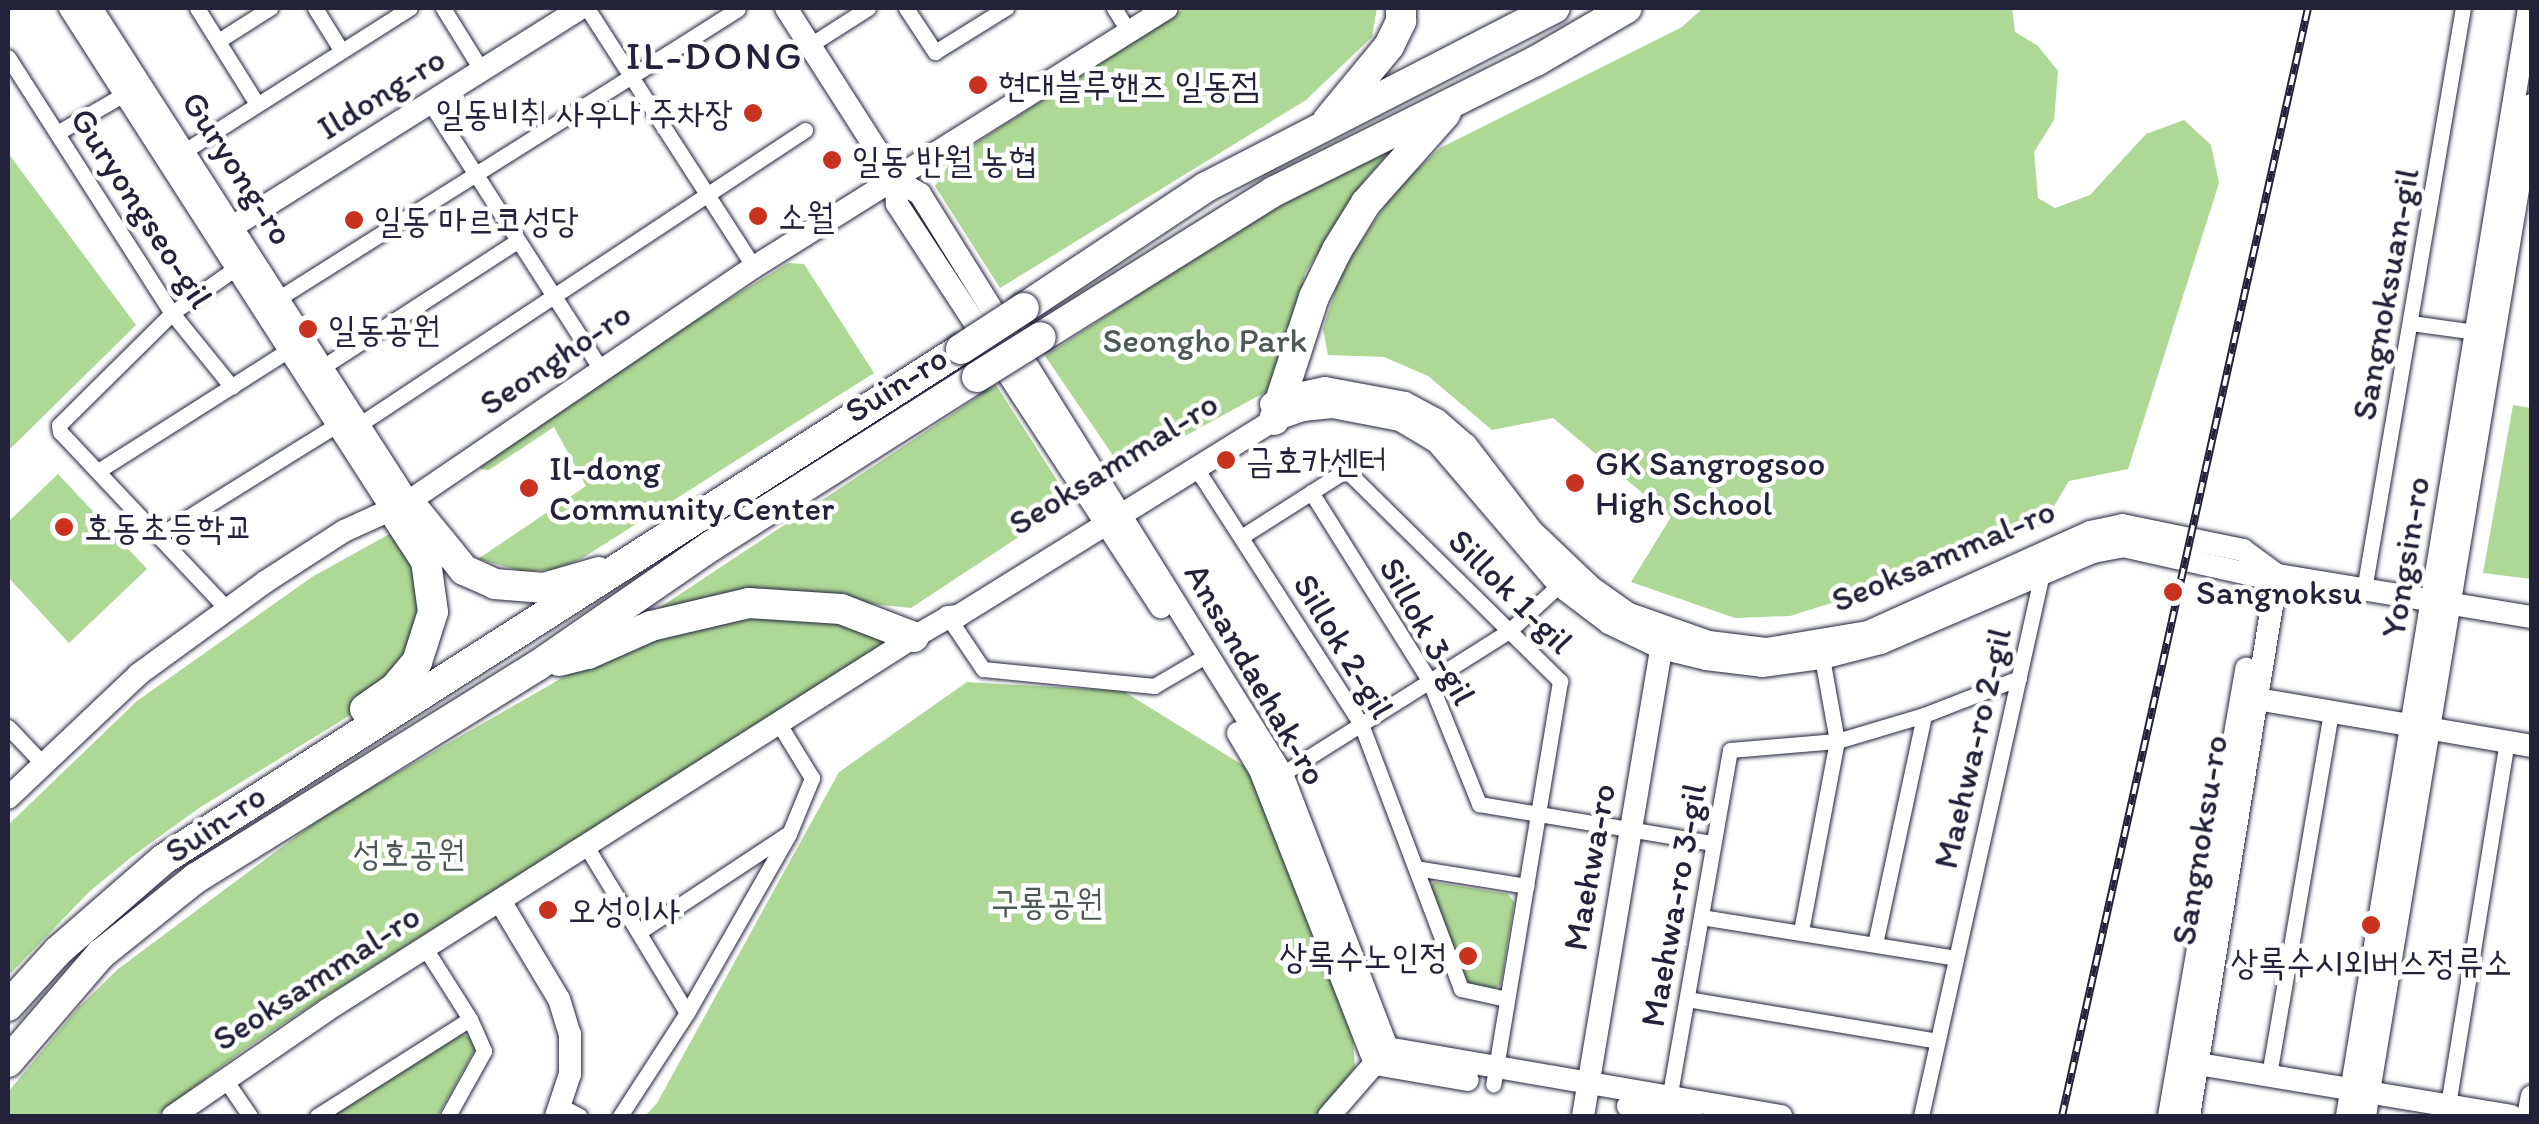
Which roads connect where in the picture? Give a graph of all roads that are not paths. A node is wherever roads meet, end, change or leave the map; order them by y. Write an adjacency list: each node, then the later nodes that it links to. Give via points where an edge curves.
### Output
1 (70, 8): 28 (street, Guryong-ro)
2 (91, 8): 36 (street, Guryong-ro)
3 (197, 8): 22 (street)
4 (270, 8): 22 (street)
5 (315, 8): 24 (street)
6 (410, 8): 24 (street)
7 (442, 8): 26 (street)
8 (584, 8): 26 (street, Ildong-ro); 27 (street)
9 (786, 8): 23 (street, Ansandaehak-ro)
10 (868, 8): 23 (street)
11 (906, 8): 12 (street, via 935,52)
12 (1006, 8)
13 (1114, 8): 21 (street)
14 (1167, 8): 21 (street, Seongho-ro)
15 (1401, 8): 35 (highway, via 1389,46)
16 (1555, 8): 35 (highway, Suin-ro)
17 (1626, 8): 29 (highway, Suin-ro)
18 (2463, 8): 47 (street, Sangnoksuan-gil)
19 (2530, 8): 48 (street, Yongsin-ro)
20 (738, 9): 27 (street)
21 (1129, 32): 38 (street, Seongho-ro)
22 (218, 40): 30 (street)
23 (810, 45): 38 (street, Ansandaehak-ro)
24 (341, 50): 30 (street)
25 (8, 57): 34 (street, Guryongseo-gil)
26 (482, 71): 31 (street, Ildong-ro)
27 (632, 78): 37 (street); 39 (street)
28 (126, 93): 34 (street); 40 (street, Guryong-ro)
29 (1454, 103): 53 (highway, via 1366,203 1336,250); 76 (highway, Suin-ro, bridge, via 1273,192 711,546)
30 (257, 104): 36 (street)
31 (430, 104): 37 (street); 40 (street, Ildong-ro)
32 (2532, 105): 67 (street, Yongsin-ro)
33 (805, 130): 39 (street)
34 (57, 132): 46 (street, Guryongseo-gil)
35 (1318, 132): 63 (highway, Suin-ro, bridge, via 1206,188)
36 (186, 150): 40 (street, Guryong-ro)
37 (476, 174): 41 (street); 45 (street)
38 (896, 180): 43 (street, Seongho-ro); 59 (street, Ansandaehak-ro, via 920,194)
39 (705, 195): 43 (street); 44 (street)
40 (226, 231): 42 (street, Guryong-ro); 45 (street, Guryong-ro)
41 (517, 241): 44 (street); 50 (street)
42 (237, 267): 46 (street); 49 (street, Guryong-ro)
43 (754, 267): 51 (street, Seongho-ro)
44 (553, 295): 51 (street); 54 (street)
45 (280, 298): 50 (street, Guryong-ro)
46 (172, 313): 52 (street, Guryongseo-gil); 56 (street, via 59,425)
47 (2411, 323): 48 (street); 66 (street, Sangnoksuan-gil)
48 (2476, 332): 67 (street, Yongsin-ro)
49 (289, 350): 52 (street); 54 (street, Guryong-ro)
50 (321, 368): 54 (street, Guryong-ro)
51 (600, 368): 58 (street, Seongho-ro)
52 (232, 387): 56 (street)
53 (1277, 409): 55 (street, Seoksammal-ro); 59 (street, Seoksammal-ro); 65 (street, Seoksammal-ro, via 1332,406 1400,420 1436,442); 73 (street, Seoksammal-ro, via 1326,388 1405,403 1438,420 1565,564)
54 (347, 426): 58 (street, Guryong-ro); 60 (street)
55 (1196, 468): 59 (street, Seoksammal-ro); 61 (street, Sillok 2-gil)
56 (98, 471): 60 (street)
57 (1312, 492): 61 (street, Sillok 1-gil); 71 (street, Sillok 1-gil, via 1346,470); 78 (street, Sillok 3-gil)
58 (400, 506): 63 (highway, via 464,570 496,584 544,588); 68 (street, Seongho-ro, via 344,531); 91 (highway, via 432,583 423,650 395,688 334,729)
59 (1111, 515): 69 (street, Seoksammal-ro); 75 (street, Ansandaehak-ro); 90 (street, Ansandaehak-ro)
60 (158, 536): 68 (street)
61 (1241, 537): 83 (street, Sillok 2-gil)
62 (2044, 562): 64 (street, Seoksammal-ro, via 2090,532 2122,524 2243,550); 73 (street, Seoksammal-ro, via 1868,632 1817,644 1766,648); 74 (street, Seoksammal-ro, via 1881,643); 77 (street, Maehwa-ro 2-gil)
63 (626, 566): 91 (highway, Suin-ro)
64 (2269, 576): 66 (street); 79 (street, Sangnoksu-ro); 133 (street, Sangnoksu-ro)
65 (1559, 586): 71 (street); 73 (street, Seoksammal-ro, via 1609,623)
66 (2364, 590): 67 (street)
67 (2442, 602): 70 (street); 85 (street, Yongsin-ro)
68 (228, 609): 89 (street, Seongho-ro, via 139,674)
69 (948, 617): 72 (street, Seoksammal-ro); 75 (street, via 984,670 1154,686)
70 (2532, 617)
71 (1508, 631): 78 (street); 93 (street, Sillok 1-gil, via 1560,680)
72 (914, 637): 76 (highway, via 841,610 749,603 651,626 588,654); 82 (street, Seoksammal-ro)
73 (1663, 639): 74 (street, Seoksammal-ro, via 1762,666); 94 (street, Maehwa-ro)
74 (1822, 658): 86 (street)
75 (1196, 662): 113 (street, Ansandaehak-ro, via 1260,770)
76 (537, 666): 114 (highway, Suin-ro, via 196,878 101,954)
77 (2019, 678): 81 (street, Maehwa-ro 3-gil); 106 (street, Maehwa-ro 2-gil)
78 (1429, 680): 83 (street); 93 (street, Sillok 3-gil, via 1479,804)
79 (2257, 699): 80 (street); 115 (street, Sangnoksu-ro)
80 (2330, 712): 85 (street); 116 (street)
81 (1924, 715): 86 (street, Maehwa-ro 3-gil); 104 (street)
82 (779, 724): 95 (street, via 812,778); 97 (street, Seoksammal-ro)
83 (1361, 724): 90 (street); 98 (street, Sillok 2-gil)
84 (8, 728): 89 (street)
85 (2421, 728): 87 (street); 119 (street, Yongsin-ro)
86 (1837, 741): 96 (street, Maehwa-ro 3-gil, via 1730,750); 103 (street)
87 (2507, 742): 88 (street); 122 (street)
88 (2532, 746)
89 (44, 765): 92 (street, Seongho-ro)
90 (1282, 774): 113 (street, Ansandaehak-ro)
91 (264, 796): 109 (highway, Suin-ro, via 138,878)
92 (8, 798)
93 (1539, 815): 94 (street); 99 (street, Sillok 1-gil)
94 (1632, 830): 96 (street); 121 (street, Maehwa-ro)
95 (789, 834): 102 (street); 110 (street)
96 (1713, 843): 101 (street, Maehwa-ro 3-gil)
97 (586, 846): 100 (street, Seoksammal-ro); 102 (street)
98 (1416, 868): 99 (street); 107 (street, Sillok 2-gil, via 1461,990)
99 (1527, 886): 107 (street, Sillok 1-gil)
100 (500, 901): 105 (street, Seoksammal-ro); 124 (street, via 559,999 570,1034)
101 (1701, 916): 103 (street); 108 (street, Maehwa-ro 3-gil)
102 (639, 932): 110 (street)
103 (1801, 932): 104 (street)
104 (1875, 944): 106 (street)
105 (426, 948): 111 (street); 118 (street, Seoksammal-ro)
106 (1956, 958): 112 (street, Maehwa-ro 2-gil)
107 (1507, 999): 117 (street, Sillok 1-gil)
108 (1687, 999): 112 (street); 123 (street, Maehwa-ro 3-gil)
109 (8, 1006)
110 (687, 1013): 129 (street)
111 (470, 1020): 127 (street); 128 (street, via 484,1051)
112 (1938, 1041): 132 (street, Maehwa-ro 2-gil)
113 (1381, 1056): 117 (street); 130 (street)
114 (8, 1062)
115 (2198, 1064): 116 (street); 134 (street, Sangnoksu-ro)
116 (2269, 1075): 119 (street)
117 (1494, 1077): 121 (street)
118 (224, 1078): 125 (street, Seoksammal-ro); 126 (street)
119 (2360, 1089): 122 (street); 135 (street, Yongsin-ro); 136 (street, Yongsin-ro)
120 (2532, 1096): 138 (street)
121 (1586, 1100): 123 (street)
122 (2448, 1105): 137 (street)
123 (1674, 1111): 131 (street)
124 (566, 1113)
125 (173, 1116)
126 (250, 1116)
127 (317, 1116)
128 (448, 1116)
129 (620, 1116)
130 (1329, 1116)
131 (1781, 1116)
132 (1921, 1116)
133 (2170, 1116)
134 (2190, 1116)
135 (2347, 1116)
136 (2364, 1116)
137 (2511, 1116)
138 (2528, 1116)

